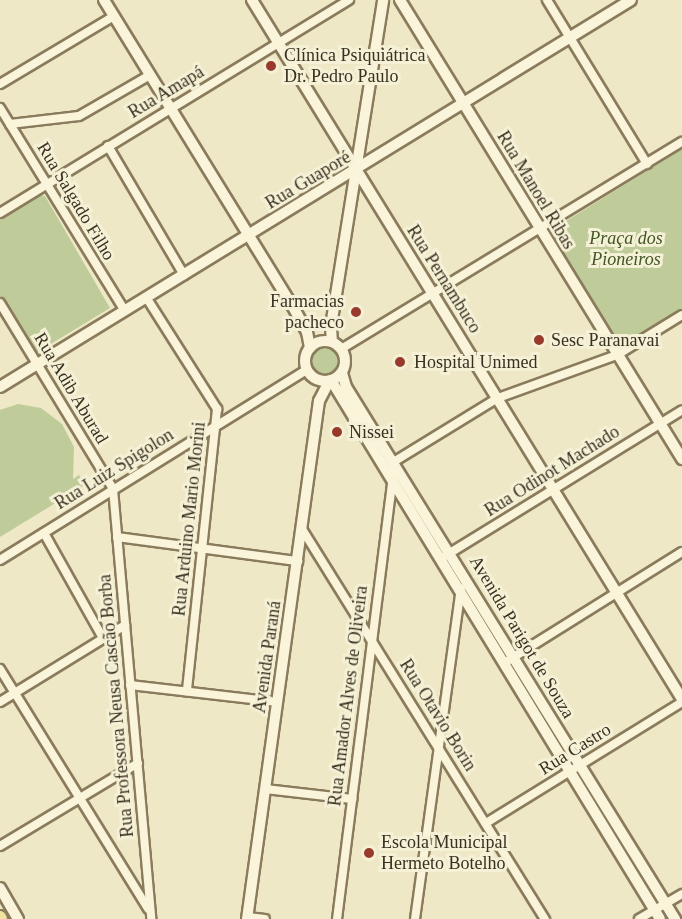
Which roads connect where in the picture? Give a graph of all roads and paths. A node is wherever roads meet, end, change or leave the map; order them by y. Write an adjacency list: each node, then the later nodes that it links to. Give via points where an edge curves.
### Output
1 (104, 0): 8 (street)
2 (252, 0): 10 (street, Rua Pernambuco)
3 (349, 0): 10 (street, Rua Amapá)
4 (382, 0): 20 (street)
5 (400, 0): 13 (street, Rua Manoel Ribas)
6 (547, 0): 9 (street)
7 (632, 0): 9 (street, Rua Guaporé)
8 (114, 16): 11 (street); 12 (street)
9 (570, 38): 13 (street, Rua Guaporé); 19 (street)
10 (279, 43): 15 (street, Rua Amapá); 20 (street, Rua Pernambuco)
11 (150, 75): 15 (street); 16 (street, via 79,116)
12 (0, 84)
13 (464, 103): 20 (street, Rua Guaporé); 23 (street, Rua Manoel Ribas)
14 (0, 108): 16 (street, Rua Salgado Filho)
15 (171, 109): 18 (street, Rua Amapá); 24 (street)
16 (10, 123): 21 (street, Rua Salgado Filho)
17 (682, 142): 19 (street)
18 (108, 146): 21 (street, Rua Amapá); 25 (street)
19 (647, 164): 23 (street)
20 (356, 171): 24 (street, Rua Guaporé); 26 (street, Rua Pernambuco); 31 (street, via 331,326)
21 (46, 184): 22 (street, Rua Amapá); 29 (street, Rua Salgado Filho)
22 (0, 213)
23 (541, 229): 26 (street); 33 (street, Rua Manoel Ribas)
24 (248, 235): 25 (street, Rua Guaporé); 32 (street, via 307,332)
25 (184, 275): 27 (street, Rua Guaporé)
26 (433, 292): 31 (street); 39 (street, Rua Pernambuco)
27 (146, 297): 29 (street, Rua Guaporé); 42 (street, Rua Arduino Mario Morini, via 217,408)
28 (0, 303): 34 (street, Rua Adib Aburad)
29 (124, 311): 34 (street, Rua Guaporé)
30 (682, 315): 33 (street)
31 (337, 346): 32 (street, via 322,341); 35 (street, via 345,363)
32 (310, 348): 36 (street, via 306,358)
33 (617, 355): 39 (street); 43 (street, Rua Manoel Ribas)
34 (37, 364): 38 (street, Rua Guaporé); 47 (street, Rua Adib Aburad)
35 (342, 373): 37 (street); 45 (street, Avenida Parigot de Souza, via 346,387)
36 (310, 374): 37 (street); 40 (street, Avenida Paraná); 42 (street, Rua Luiz Spigolon)
37 (330, 380): 40 (street, Avenida Paraná); 46 (street, Avenida Parigot de Souza)
38 (0, 387)
39 (498, 398): 45 (street); 48 (street, Rua Pernambuco)
40 (319, 401): 49 (street, Avenida Paraná)
41 (682, 410): 43 (street, Rua Odinot Machado)
42 (217, 424): 47 (street, Rua Luiz Spigolon); 52 (street, Rua Arduino Mario Morini)
43 (660, 424): 44 (street, Rua Manoel Ribas); 48 (street, Rua Odinot Machado)
44 (682, 459)
45 (396, 461): 46 (street, Rua Amador Alves de Oliveira); 54 (street, Avenida Parigot de Souza)
46 (391, 477): 56 (street, Avenida Parigot de Souza); 63 (street, Rua Amador Alves de Oliveira)
47 (113, 489): 50 (street, Rua Luiz Spigolon); 51 (street, Rua Professora Neusa Cascão Borba)
48 (553, 489): 54 (street, Rua Odinot Machado); 60 (street, Rua Pernambuco)
49 (302, 529): 57 (street, Avenida Paraná); 63 (street, Rua Otavio Borin)
50 (44, 532): 55 (street, Rua Luiz Spigolon); 62 (street)
51 (117, 537): 52 (street); 61 (street, Rua Professora Neusa Cascão Borba)
52 (203, 547): 57 (street); 68 (street, Rua Arduino Mario Morini)
53 (682, 552): 60 (street)
54 (451, 553): 56 (street, Rua Odinot Machado); 58 (street, Avenida Parigot de Souza)
55 (0, 560)
56 (440, 560): 59 (street, Avenida Parigot de Souza)
57 (298, 561): 72 (street, Avenida Paraná)
58 (468, 582): 59 (street); 64 (street, Avenida Parigot de Souza)
59 (458, 589): 65 (street, Avenida Parigot de Souza); 73 (street)
60 (617, 593): 64 (street); 70 (street, Rua Pernambuco)
61 (125, 625): 62 (street); 67 (street, Rua Professora Neusa Cascão Borba)
62 (103, 638): 69 (street)
63 (372, 641): 73 (street, Rua Otavio Borin); 79 (street, Rua Amador Alves de Oliveira)
64 (514, 656): 65 (street); 75 (street, Avenida Parigot de Souza)
65 (503, 663): 76 (street, Avenida Parigot de Souza)
66 (0, 669): 69 (street)
67 (130, 685): 68 (street); 74 (street, Rua Professora Neusa Cascão Borba)
68 (187, 691): 72 (street)
69 (15, 693): 71 (street); 78 (street)
70 (682, 701): 75 (street, Rua Castro)
71 (0, 702)
72 (276, 702): 77 (street, Avenida Paraná)
73 (439, 746): 80 (street, Rua Otavio Borin); 91 (street)
74 (138, 763): 78 (street); 85 (street, Rua Professora Neusa Cascão Borba)
75 (580, 765): 76 (street, Rua Castro); 84 (street, Avenida Parigot de Souza)
76 (570, 771): 80 (street, Rua Castro); 86 (street, Avenida Parigot de Souza)
77 (265, 789): 79 (street); 87 (street, Avenida Paraná)
78 (80, 798): 81 (street); 85 (street)
79 (352, 799): 90 (street, Rua Amador Alves de Oliveira)
80 (486, 823): 92 (street, Rua Otavio Borin)
81 (0, 846)
82 (0, 888): 88 (street)
83 (682, 894): 84 (street)
84 (665, 904): 86 (street); 94 (street, Avenida Parigot de Souza)
85 (151, 915)
86 (657, 915): 93 (street)
87 (248, 918): 89 (street)
88 (18, 919)
89 (265, 919)
90 (337, 919)
91 (415, 919)
92 (545, 919)
93 (639, 919)
94 (675, 919)

